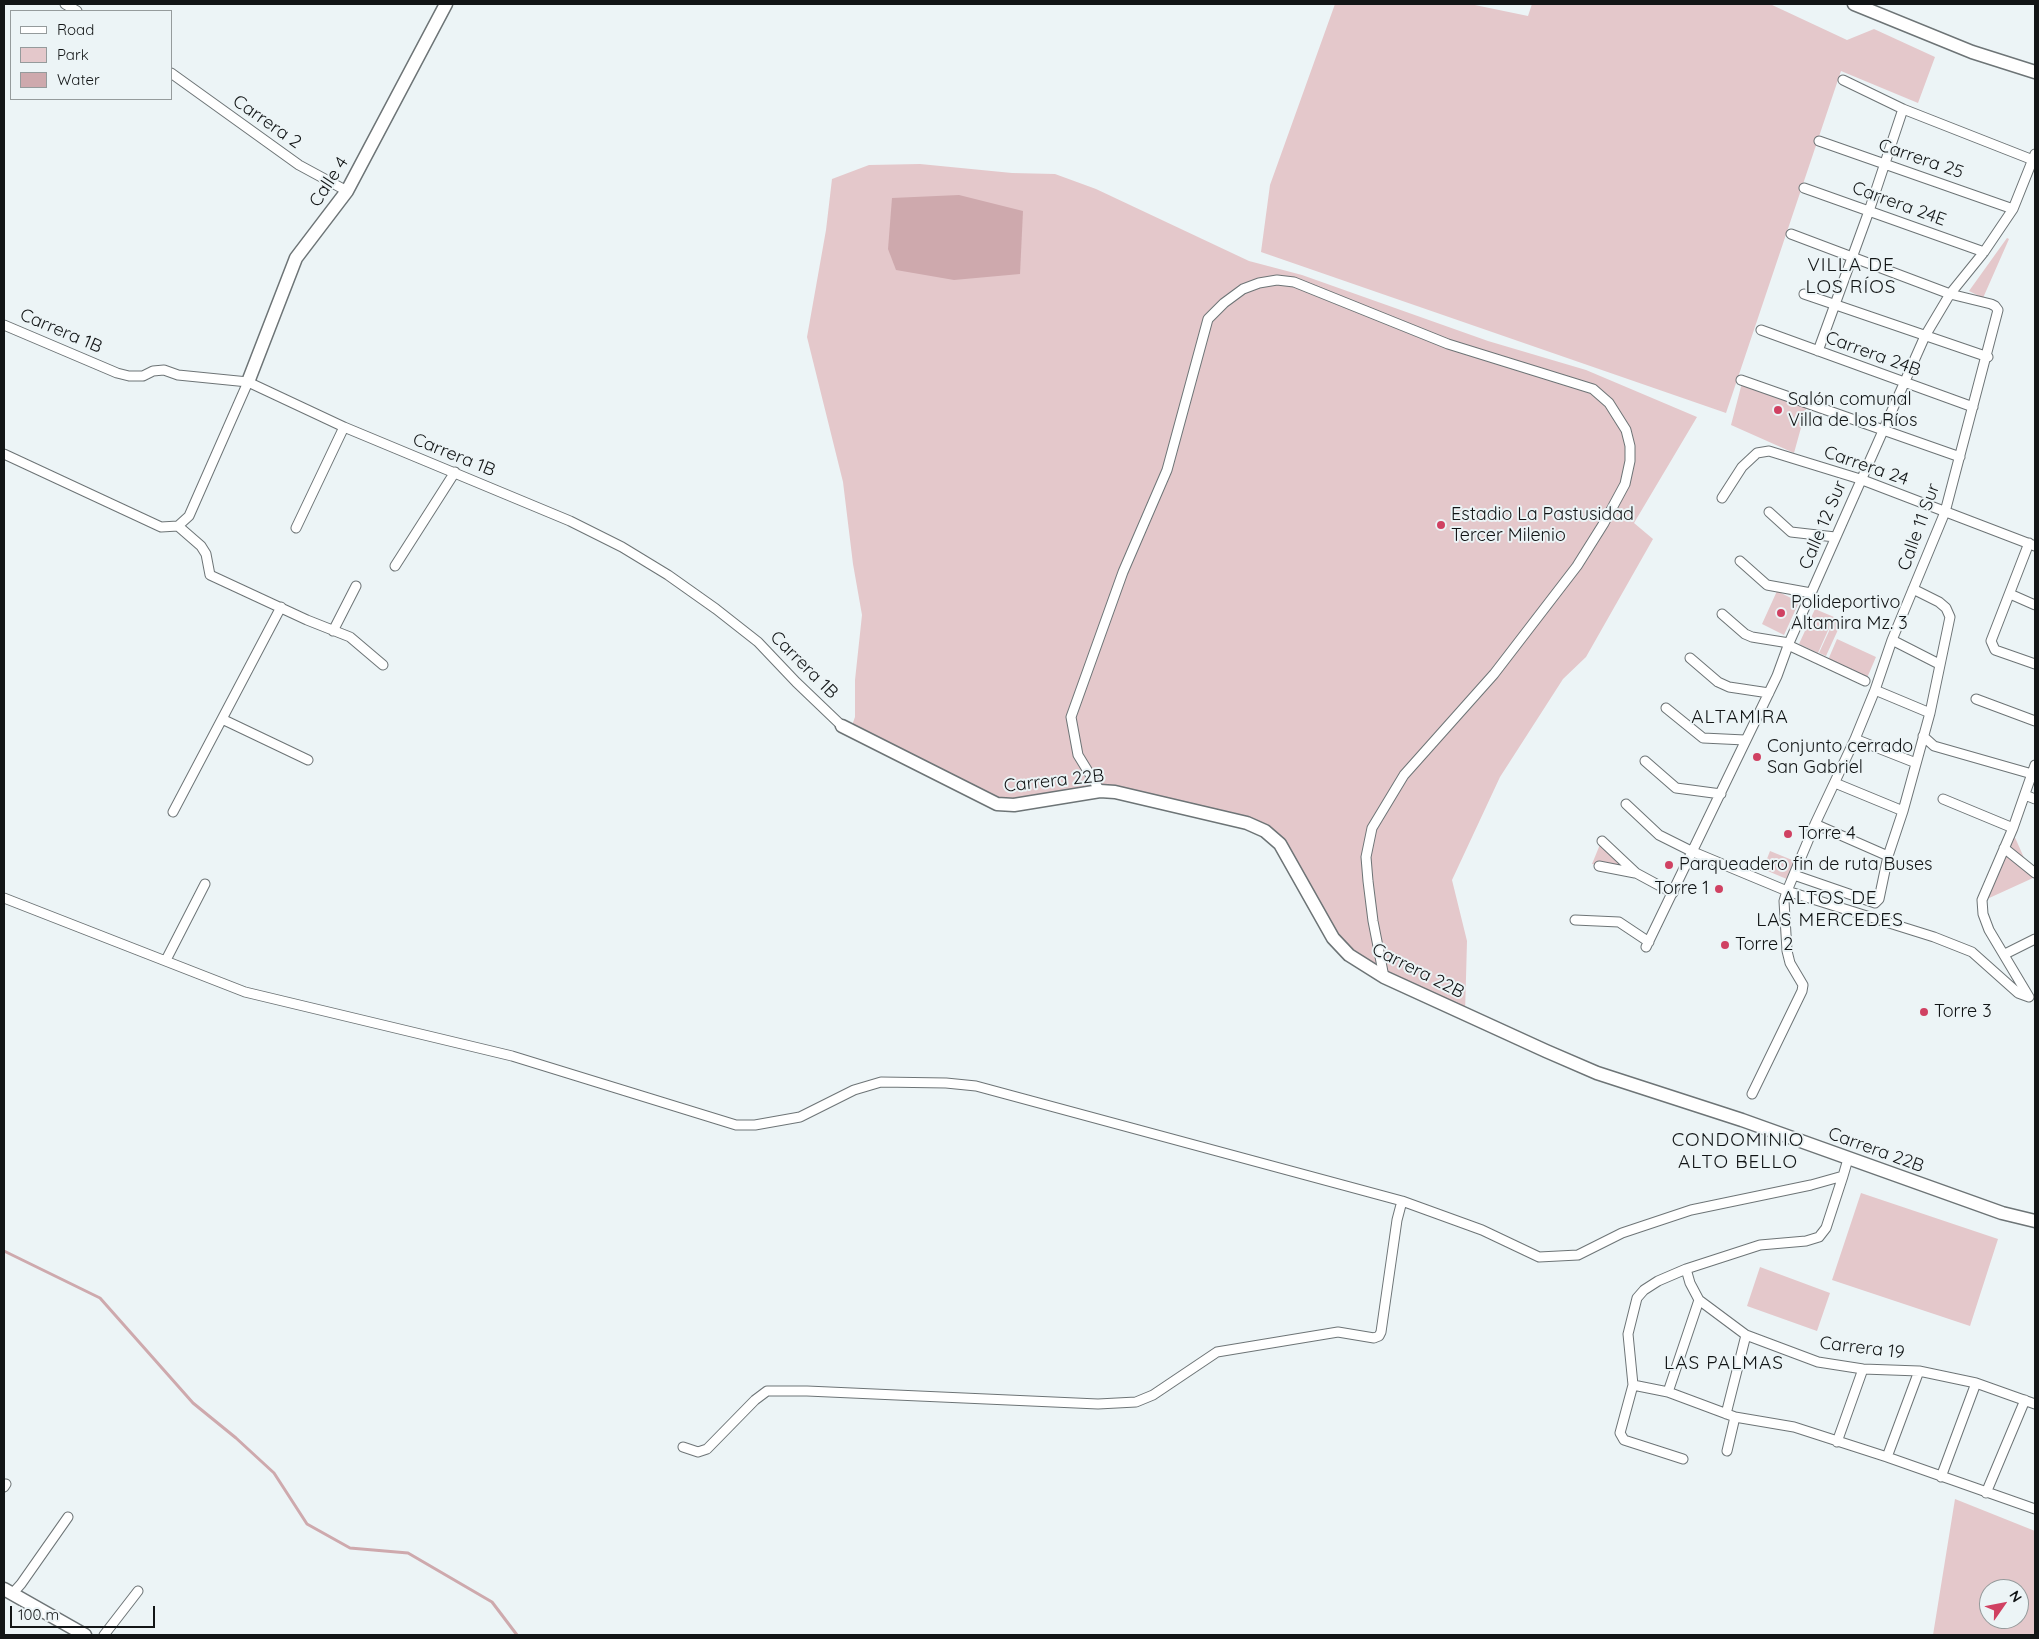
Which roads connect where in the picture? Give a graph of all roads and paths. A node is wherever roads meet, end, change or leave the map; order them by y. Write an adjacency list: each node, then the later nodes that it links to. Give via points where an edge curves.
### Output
1 (446, 4): 11 (street, Calle 4)
2 (1854, 4): 3 (street, via 1972,52)
3 (2035, 72)
4 (172, 74): 11 (street, Carrera 2, via 299,165)
5 (1843, 80): 6 (street)
6 (1903, 109): 8 (street); 9 (street)
7 (1819, 140): 9 (street, Carrera 25)
8 (2034, 157): 12 (street, Calle 12 Sur)
9 (1885, 164): 12 (street, Carrera 25); 13 (street)
10 (1804, 188): 13 (street, Carrera 24E)
11 (347, 191): 26 (street, Calle 4, via 296,258)
12 (2013, 209): 15 (street, Calle 12 Sur)
13 (1869, 211): 15 (street, Carrera 24E); 16 (street)
14 (1791, 234): 16 (street)
15 (1984, 252): 18 (street, Calle 12 Sur)
16 (1852, 257): 18 (street); 19 (street)
17 (1804, 294): 19 (street)
18 (1950, 294): 22 (street, Calle 12 Sur); 24 (street, Calle 11 Sur, via 1995,306 1998,310)
19 (1833, 305): 22 (street); 23 (street)
20 (4, 325): 26 (street, Carrera 1B, via 129,376 164,370 178,375)
21 (1761, 330): 23 (street, Carrera 24B)
22 (1925, 336): 24 (street); 27 (street, Calle 12 Sur)
23 (1818, 351): 27 (street, Carrera 24B)
24 (1988, 357): 28 (street, Calle 11 Sur)
25 (1741, 380): 30 (street)
26 (248, 382): 29 (street, Carrera 1B); 38 (street, via 189,516)
27 (1904, 383): 28 (street, Carrera 24B); 30 (street, Calle 12 Sur)
28 (1973, 407): 32 (street, Calle 11 Sur)
29 (344, 427): 33 (street, Carrera 1B); 39 (street)
30 (1884, 429): 32 (street); 34 (street, Calle 12 Sur)
31 (4, 454): 38 (street, via 161,527)
32 (1960, 456): 37 (street, Calle 11 Sur)
33 (454, 472): 43 (street); 66 (street, Carrera 1B, via 570,521 668,575 758,642)
34 (1860, 479): 35 (street, Carrera 24, via 1769,451 1757,453 1742,467); 37 (street, Carrera 24); 40 (street, Calle 12 Sur)
35 (1722, 498)
36 (1769, 512): 40 (street, via 1791,532)
37 (1945, 512): 41 (street, Carrera 24); 45 (street, Calle 11 Sur)
38 (178, 526): 49 (street, via 201,546 210,574)
39 (296, 528)
40 (1835, 537): 46 (street, Calle 12 Sur)
41 (2032, 544): 47 (street)
42 (1740, 561): 46 (street, via 1767,584)
43 (395, 566)
44 (356, 586): 51 (street)
45 (1913, 589): 52 (street, Calle 11 Sur); 55 (street, via 1939,602 1950,617)
46 (1811, 592): 53 (street, Calle 12 Sur)
47 (2010, 594): 48 (street); 56 (street, via 1992,641 1993,646 1995,650)
48 (2035, 605)
49 (281, 607): 51 (street); 64 (street)
50 (1722, 614): 53 (street, via 1745,634)
51 (334, 631): 57 (street, via 350,637)
52 (1892, 640): 55 (street); 59 (street, Calle 11 Sur)
53 (1788, 644): 58 (street); 60 (street, Calle 12 Sur)
54 (1690, 658): 60 (street, via 1718,682)
55 (1940, 664): 63 (street)
56 (2035, 664)
57 (383, 665)
58 (1865, 681)
59 (1875, 690): 63 (street); 68 (street, Calle 11 Sur)
60 (1769, 693): 69 (street, Calle 12 Sur)
61 (1976, 699): 65 (street)
62 (1666, 708): 69 (street, via 1704,738)
63 (1930, 712): 67 (street)
64 (222, 719): 70 (street); 83 (street)
65 (2035, 722)
66 (842, 726): 76 (street, Carrera 22B, via 997,804 1014,805)
67 (1923, 736): 72 (street); 74 (street, via 1934,746)
68 (1855, 739): 72 (street); 75 (street, Calle 11 Sur)
69 (1745, 740): 77 (street, Calle 12 Sur)
70 (308, 760)
71 (1645, 761): 77 (street, via 1676,788)
72 (1916, 763): 82 (street)
73 (2035, 765): 74 (street)
74 (2032, 774): 78 (street)
75 (1835, 783): 82 (street); 84 (street, Calle 11 Sur)
76 (1100, 791): 102 (street, Carrera 22B, via 1247,823 1265,831 1280,844 1333,938 1349,955); 102 (street, via 1078,755 1070,718 1123,572 1167,470 1208,319 1224,303 1259,283 1294,282 1448,344 1593,389 1609,403 1626,430 1630,461 1625,484 1577,566 1494,674 1404,775 1372,828 1366,857 1373,921)
77 (1721, 794): 88 (street, Calle 12 Sur)
78 (2024, 795): 80 (street); 85 (street)
79 (1943, 799): 85 (street)
80 (2035, 799)
81 (1626, 804): 88 (street, via 1659,836)
82 (1903, 811): 89 (street)
83 (173, 812)
84 (1815, 824): 89 (street); 93 (street, Calle 11 Sur)
85 (2013, 828): 87 (street)
86 (1602, 841): 91 (street)
87 (2004, 848): 92 (street); 100 (street, via 1982,900 1989,930)
88 (1691, 851): 95 (street); 96 (street, Calle 12 Sur)
89 (1888, 856): 93 (street, via 1879,900 1875,902)
90 (1599, 866): 91 (street)
91 (1636, 873): 96 (street)
92 (2035, 873)
93 (1794, 875): 95 (street, Calle 11 Sur)
94 (205, 884): 101 (street)
95 (1787, 891): 103 (street, via 1934,936 1972,952 2018,993); 104 (street, Calle 11 Sur, via 1784,901 1787,951 1803,985 1802,991)
96 (1673, 893): 98 (street, Calle 12 Sur, via 1648,945 1619,922)
97 (4, 898): 101 (street)
98 (1575, 920)
99 (2035, 939): 100 (street)
100 (2005, 954): 103 (street)
101 (166, 960): 107 (street, via 245,992 512,1056 736,1125 800,1117 854,1090 881,1082 976,1086)
102 (1384, 977): 105 (street, Carrera 22B, via 1596,1073 1742,1120)
103 (2032, 996)
104 (1752, 1094)
105 (1848, 1159): 106 (street); 108 (street, Carrera 22B, via 2002,1213)
106 (1843, 1176): 107 (street, via 1691,1210 1622,1233 1578,1255 1539,1257 1482,1230); 109 (street, via 1826,1228 1819,1236 1806,1241 1760,1245)
107 (1402, 1201): 121 (street, via 1385,1314 1381,1332 1374,1338 1338,1332 1217,1352 1153,1395 1136,1402 1098,1404 807,1390 767,1391 707,1449 698,1452)
108 (2035, 1221)
109 (1686, 1269): 110 (street); 115 (street, via 1644,1290 1637,1298 1628,1334)
110 (1698, 1300): 111 (street, Carrera 19); 116 (street)
111 (1746, 1335): 112 (street, Carrera 19, via 1818,1362); 119 (street)
112 (1863, 1369): 113 (street, Carrera 19); 120 (street)
113 (1919, 1371): 114 (street, Carrera 19); 123 (street)
114 (1976, 1383): 117 (street, Carrera 19); 125 (street)
115 (1633, 1385): 116 (street); 124 (street, via 1620,1433 1624,1440)
116 (1668, 1392): 119 (street)
117 (2025, 1400): 118 (street, Carrera 19); 126 (street)
118 (2035, 1404)
119 (1730, 1415): 120 (street, via 1794,1428); 122 (street)
120 (1838, 1442): 123 (street)
121 (683, 1447)
122 (1727, 1451)
123 (1887, 1457): 125 (street)
124 (1683, 1459)
125 (1941, 1477): 126 (street)
126 (1986, 1493): 127 (street)
127 (2035, 1507)
128 (68, 1517): 129 (street, via 21,1584)
129 (8, 1591): 131 (street)
130 (138, 1592): 132 (street)
131 (85, 1635)
132 (104, 1635)

